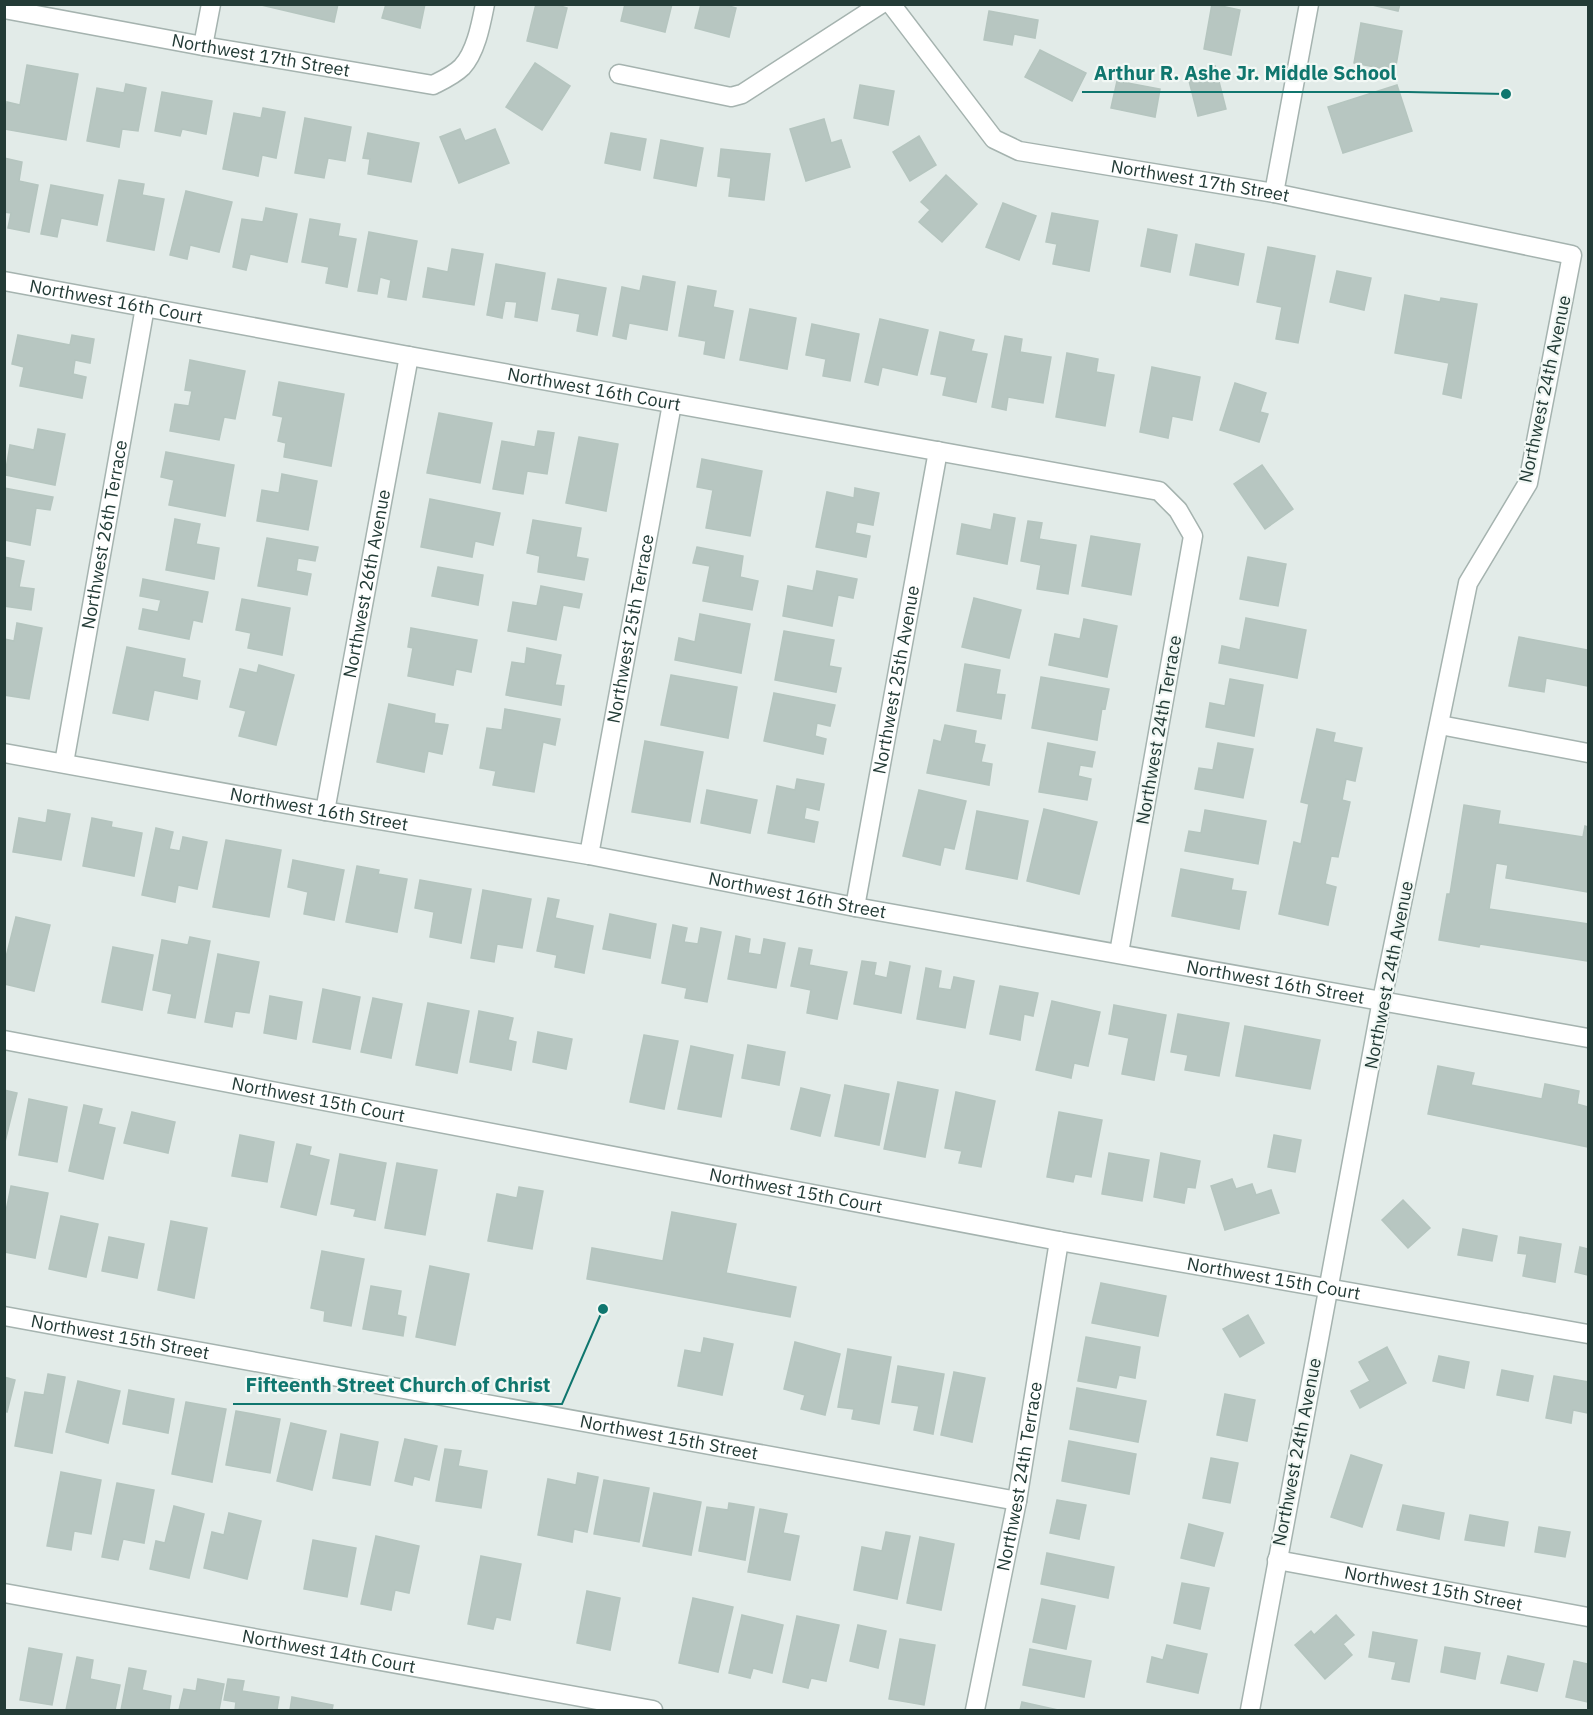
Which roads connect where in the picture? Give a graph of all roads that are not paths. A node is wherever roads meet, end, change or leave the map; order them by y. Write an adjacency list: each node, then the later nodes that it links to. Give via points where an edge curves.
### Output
1 (211, 4): 7 (street)
2 (881, 4): 8 (street, via 731,97)
3 (891, 4): 9 (street, Northwest 17th Street, via 994,139 1019,150)
4 (1310, 4): 9 (street)
5 (4, 9): 7 (street, Northwest 17th Street)
6 (484, 12): 7 (street, Northwest 17th Street, via 463,66 433,85)
7 (203, 46)
8 (619, 74)
9 (1274, 194): 10 (street, Northwest 17th Street)
10 (1572, 255): 17 (street, Northwest 24th Avenue, via 1528,483 1468,583)
11 (4, 281): 12 (street, Northwest 16th Court)
12 (145, 307): 13 (street, Northwest 16th Court); 20 (street, Northwest 26th Terrace)
13 (409, 356): 14 (street, Northwest 16th Court); 21 (street, Northwest 26th Avenue)
14 (672, 404): 15 (street, Northwest 16th Court); 22 (street, Northwest 25th Terrace)
15 (938, 451): 16 (street, Northwest 16th Court, via 1159,491); 23 (street, Northwest 25th Avenue)
16 (1178, 510): 24 (street, Northwest 24th Terrace, via 1193,536)
17 (1440, 725): 19 (street); 25 (street, Northwest 24th Avenue)
18 (4, 753): 20 (street, Northwest 16th Street)
19 (1588, 753)
20 (64, 763): 21 (street, Northwest 16th Street)
21 (325, 811): 22 (street, Northwest 16th Street)
22 (589, 855): 23 (street, Northwest 16th Street)
23 (855, 907): 24 (street, Northwest 16th Street)
24 (1119, 953): 25 (street, Northwest 16th Street)
25 (1382, 1000): 26 (street, Northwest 16th Street); 29 (street, Northwest 24th Avenue)
26 (1588, 1038)
27 (4, 1040): 28 (street, Northwest 15th Court)
28 (1059, 1241): 29 (street, Northwest 15th Court); 32 (street, Northwest 24th Terrace)
29 (1328, 1287): 31 (street, Northwest 15th Court); 33 (street, Northwest 24th Avenue)
30 (4, 1316): 32 (street, Northwest 15th Street)
31 (1588, 1334)
32 (1017, 1500): 37 (street, Northwest 24th Terrace)
33 (1277, 1560): 35 (street, Northwest 15th Street); 38 (street, Northwest 24th Avenue)
34 (4, 1593): 36 (street, Northwest 14th Court)
35 (1588, 1617)
36 (653, 1710)
37 (975, 1710)
38 (1250, 1710)

